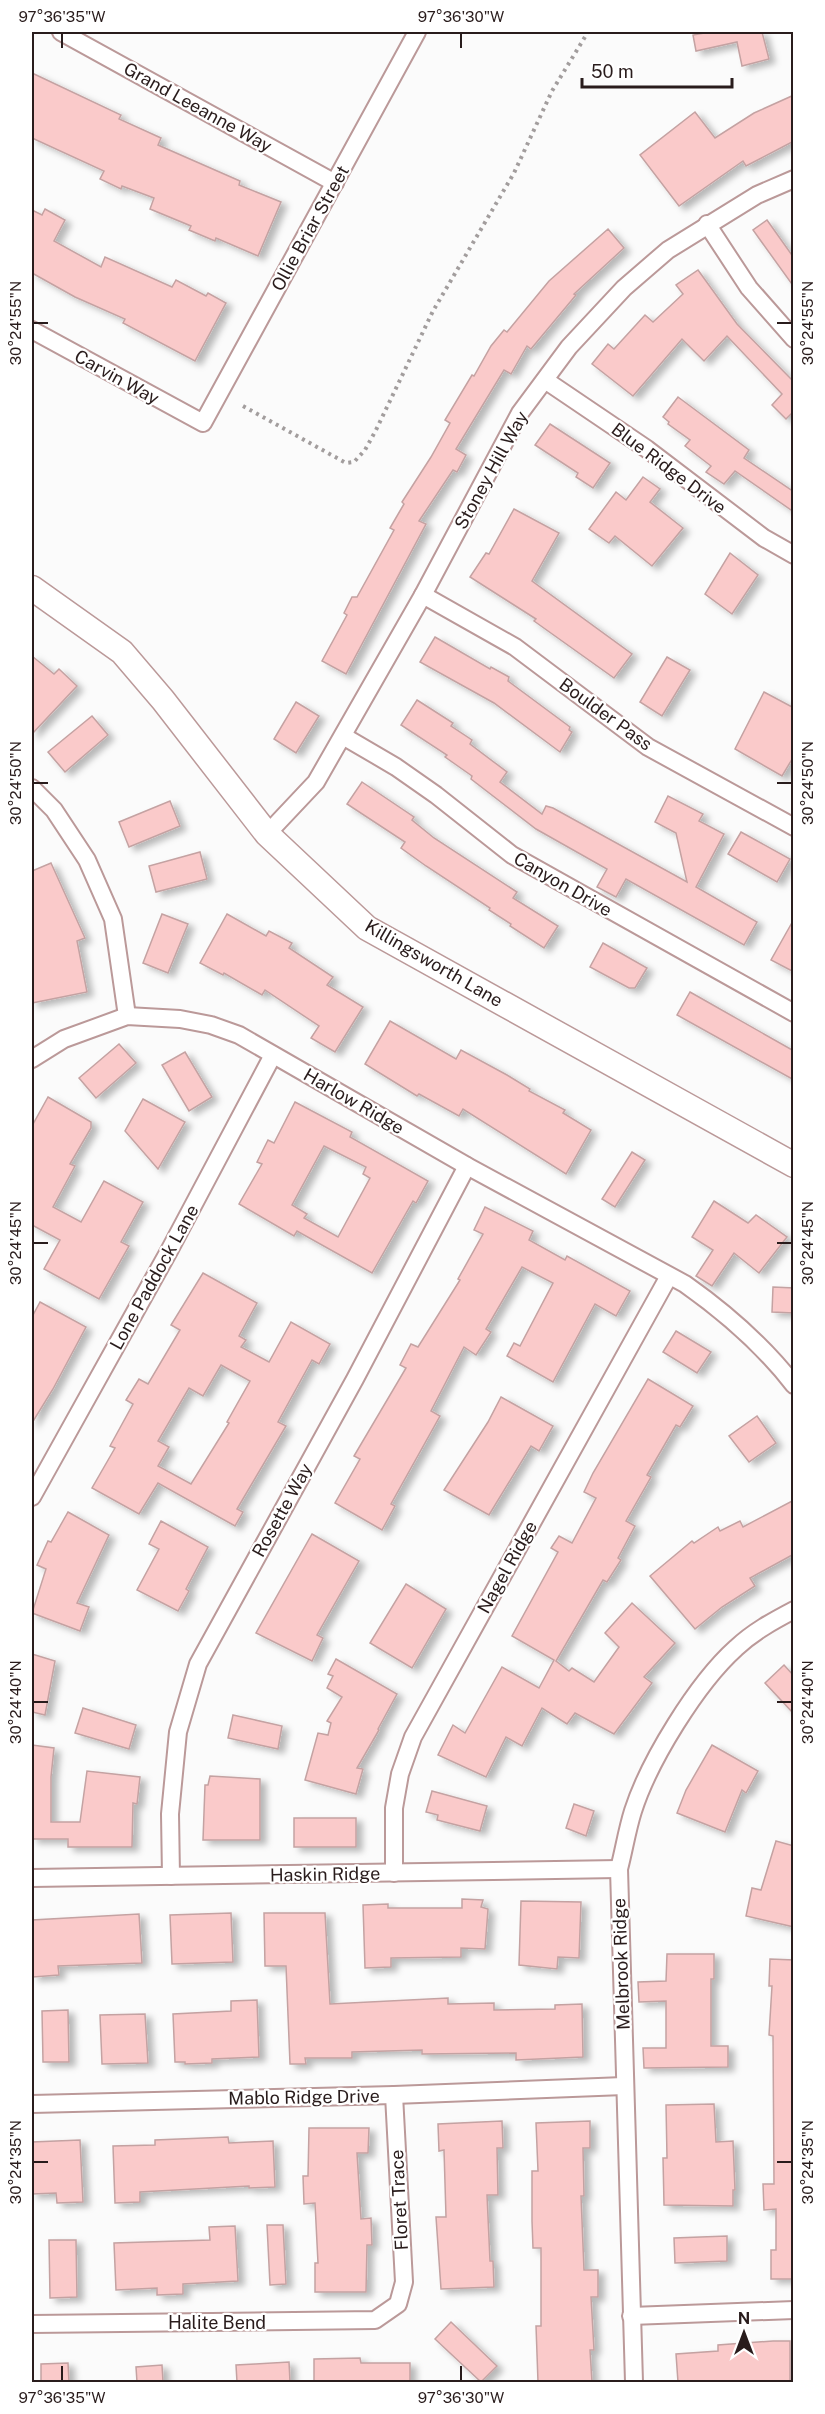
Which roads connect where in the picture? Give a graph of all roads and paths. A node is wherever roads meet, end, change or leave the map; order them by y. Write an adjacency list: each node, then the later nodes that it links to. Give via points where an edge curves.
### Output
1 (61, 32): 5 (street, Grand Leeanne Way)
2 (417, 32): 5 (street, Ollie Briar Street)
3 (588, 32): 10 (path, via 552,91 514,173 433,311 360,456 346,463)
4 (794, 179): 6 (street, Stoney Hill Way)
5 (335, 183): 11 (street, Ollie Briar Street)
6 (707, 224): 8 (street, via 749,288); 9 (street, Stoney Hill Way, via 624,288 581,332)
7 (32, 330): 11 (street, Carvin Way)
8 (794, 339)
9 (545, 380): 12 (street, Blue Ridge Drive, via 647,449 755,532); 14 (street, Stoney Hill Way, via 520,413)
10 (243, 406)
11 (203, 423)
12 (794, 555)
13 (32, 588): 18 (street, Killingsworth Lane, via 122,652)
14 (423, 595): 15 (street, Stoney Hill Way); 17 (street, Boulder Pass, via 515,647 648,747)
15 (343, 736): 18 (street, Stoney Hill Way, via 316,782); 19 (street, Canyon Drive, via 436,795 512,855)
16 (32, 788): 20 (street, via 54,810 87,860 113,919)
17 (794, 828)
18 (267, 834): 23 (street, Killingsworth Lane, via 367,928)
19 (794, 1013)
20 (127, 1016): 21 (street, Harlow Ridge, via 211,1025 239,1035); 22 (street, via 64,1039)
21 (273, 1055): 24 (street, Harlow Ridge); 27 (street, Lone Paddock Lane)
22 (32, 1059)
23 (794, 1165)
24 (467, 1166): 25 (street, Harlow Ridge); 31 (street, Rosette Way, via 198,1664 178,1732 170,1814)
25 (669, 1276): 26 (street, via 726,1315 775,1361); 30 (street, Nagel Ridge, via 413,1737 394,1808)
26 (794, 1385)
27 (32, 1497)
28 (794, 1610): 29 (street, Melbrook Ridge, via 736,1647 693,1697 656,1760 633,1810)
29 (619, 1869): 30 (street, Haskin Ridge); 33 (street, Melbrook Ridge)
30 (394, 1873): 31 (street, Haskin Ridge)
31 (171, 1876): 32 (street, Haskin Ridge)
32 (32, 1878)
33 (624, 2086): 34 (street, Mablo Ridge Drive); 38 (street, Melbrook Ridge)
34 (394, 2095): 35 (street, Mablo Ridge Drive); 36 (street, Floret Trace, via 404,2282)
35 (32, 2104)
36 (398, 2304): 39 (street, Halite Bend, via 375,2320)
37 (794, 2310): 38 (street)
38 (632, 2316): 40 (street, Melbrook Ridge)
39 (32, 2324)
40 (634, 2382)

